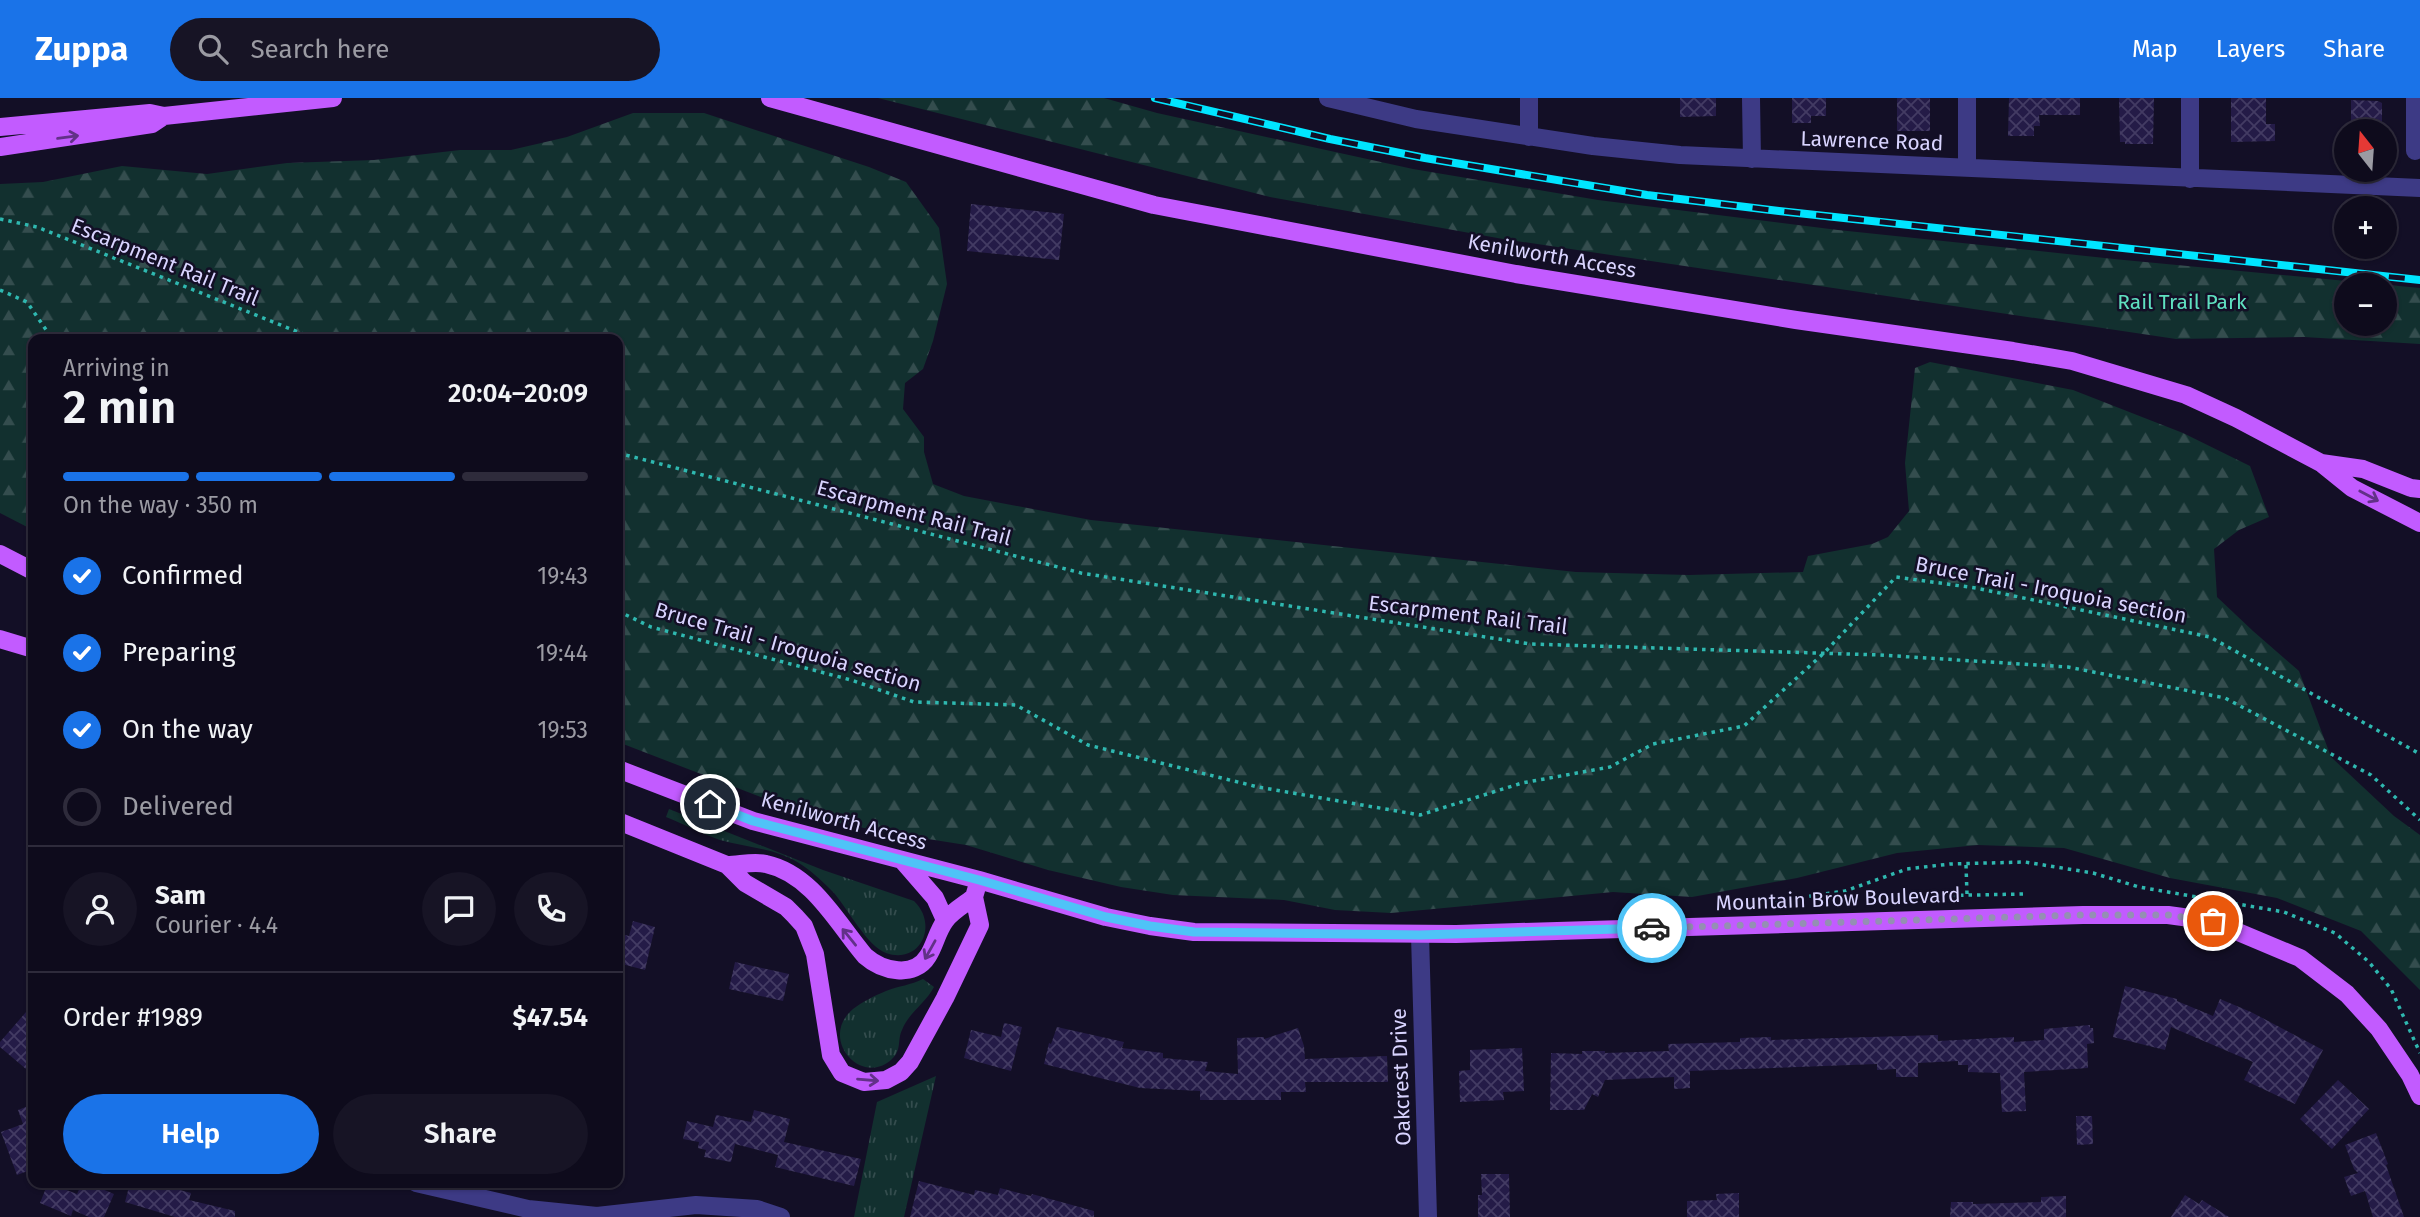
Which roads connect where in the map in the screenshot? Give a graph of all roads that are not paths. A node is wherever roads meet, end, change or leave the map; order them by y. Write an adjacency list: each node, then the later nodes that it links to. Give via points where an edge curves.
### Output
1 (333, 98): 9 (main road)
2 (770, 98): 18 (main road, Kenilworth Access, via 1153,205 1543,279 2072,362 2186,395)
3 (1328, 98): 11 (street, Lawrence Road, via 1416,119)
4 (1529, 98): 11 (street)
5 (1751, 98): 14 (street)
6 (1967, 98): 15 (street)
7 (2190, 98): 16 (street)
8 (2415, 98): 13 (street)
9 (164, 116): 10 (main road, via 150,113); 12 (main road, one-way to 9, via 152,124)
10 (0, 127)
11 (1529, 137): 14 (street, Lawrence Road)
12 (0, 147)
13 (2415, 151)
14 (1752, 159): 15 (street, Lawrence Road)
15 (1967, 168): 16 (street, Lawrence Road)
16 (2190, 179): 17 (street, Lawrence Road)
17 (2420, 188)
18 (2321, 463): 19 (main road, Kenilworth Access, via 2363,469); 20 (main road, Kenilworth Access, one-way to 20, via 2352,488)
19 (2420, 489)
20 (2420, 523)
21 (0, 554): 22 (main road)
22 (28, 568)
23 (0, 639): 24 (main road)
24 (28, 647)
25 (623, 771): 27 (main road, Kenilworth Access, via 753,821)
26 (623, 823): 28 (main road)
27 (902, 860): 29 (main road, Kenilworth Access); 31 (main road, via 935,898)
28 (727, 865): 29 (main road, one-way to 29, via 745,883 786,907 804,926 818,966 831,1055 842,1073 864,1082 886,1080 910,1062 980,925); 31 (main road, one-way to 28, via 927,958 905,971 887,969 865,956 798,878 764,863)
29 (977, 889): 30 (main road, Kenilworth Access); 31 (main road)
30 (1062, 905): 32 (main road, Mountain Brow Boulevard, via 1194,932)
31 (945, 920)
32 (1420, 935): 33 (main road, Mountain Brow Boulevard, via 2083,915 2168,915 2213,921 2300,958 2347,994 2379,1030); 36 (street, Oakcrest Drive)
33 (2420, 1096)
34 (438, 1188): 35 (street, via 528,1209 597,1216 696,1205 757,1209)
35 (781, 1217)
36 (1428, 1217)

